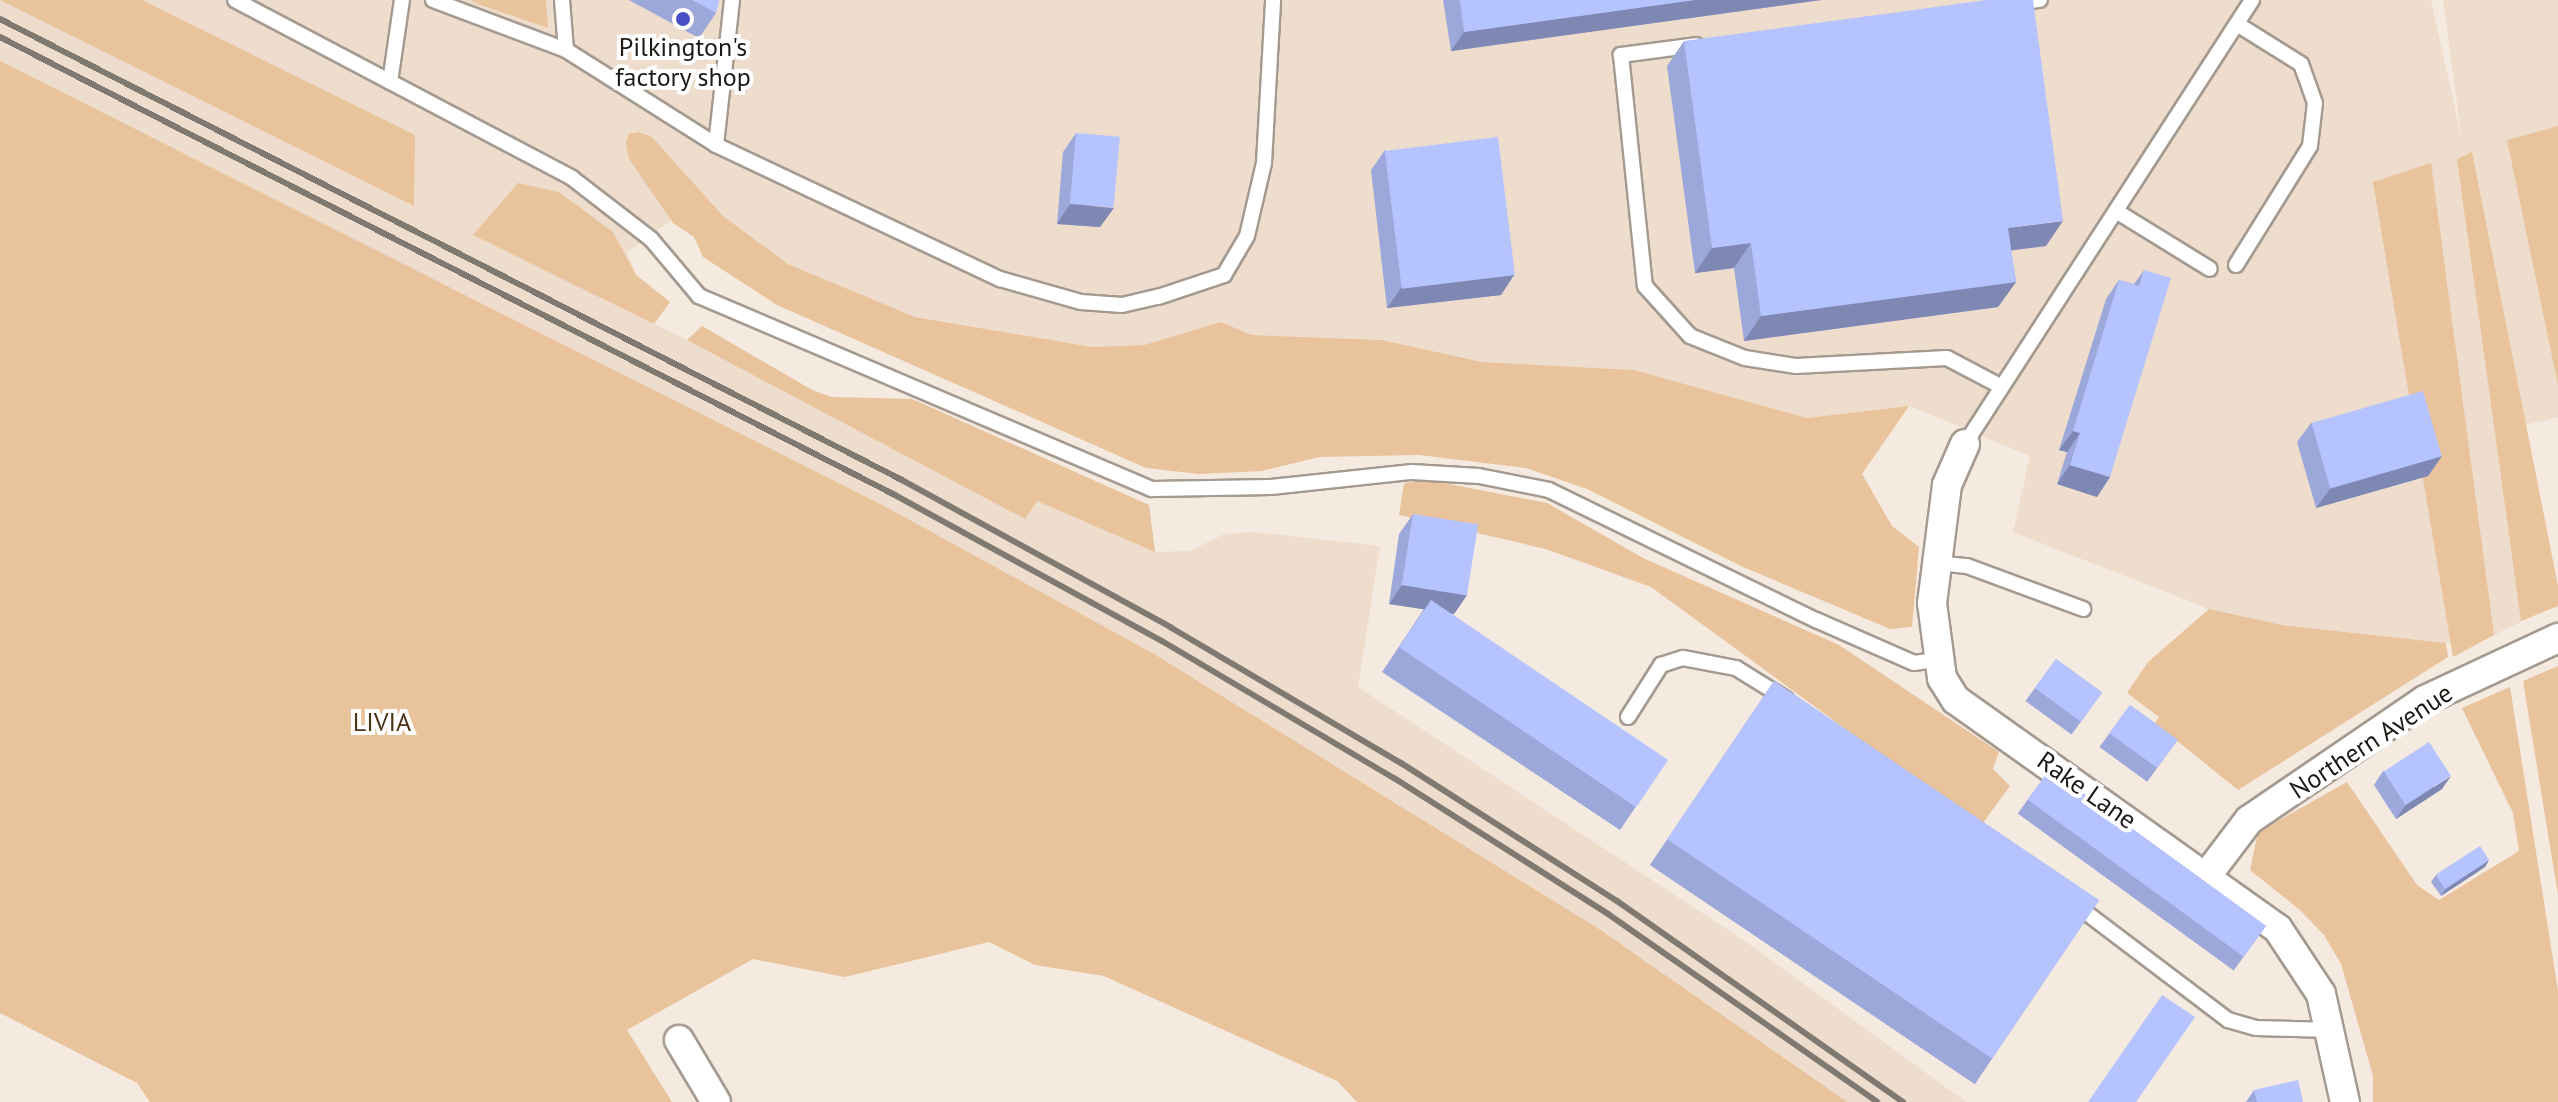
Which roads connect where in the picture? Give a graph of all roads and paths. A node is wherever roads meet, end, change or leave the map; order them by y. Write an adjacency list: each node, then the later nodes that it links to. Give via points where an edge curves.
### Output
1 (235, 0): 13 (lane)
2 (402, 0): 13 (lane)
3 (433, 0): 12 (lane)
4 (562, 0): 12 (lane)
5 (732, 0): 14 (lane)
6 (1273, 0): 14 (lane, via 1264,163 1247,236 1224,275 1158,297 1122,305 1081,302 1000,279)
7 (2040, 0): 9 (lane)
8 (2252, 0): 10 (lane)
9 (1994, 6)
10 (2237, 24): 15 (lane); 16 (lane, via 2301,64 2315,103 2310,146)
11 (1714, 42): 18 (lane, via 1621,55 1645,286 1690,336 1745,358 1796,366 1947,358)
12 (566, 50): 14 (lane)
13 (390, 82): 23 (lane, via 572,178 651,239 699,296 1152,489 1271,487 1412,472 1479,476 1549,490 1914,663)
14 (716, 145)
15 (2116, 211): 17 (lane); 18 (lane)
16 (2236, 265)
17 (2210, 269)
18 (2002, 387): 19 (lane)
19 (1965, 444): 20 (street, Rake Lane, via 1947,485)
20 (1937, 563): 21 (lane, via 1967,566); 23 (street, Rake Lane, via 1932,603)
21 (2083, 609)
22 (2558, 638): 26 (street, Northern Avenue, via 2425,700 2249,820)
23 (1936, 660): 26 (street, Rake Lane, via 1956,700)
24 (1797, 706): 25 (lane, via 1736,668 1683,658 1661,665)
25 (1628, 717)
26 (2208, 874): 28 (street, Rake Lane, via 2286,939 2315,982)
27 (2060, 894): 28 (lane, via 2228,1020 2256,1028)
28 (2332, 1030): 31 (street, Rake Lane)
29 (679, 1040): 30 (street)
30 (716, 1102)
31 (2345, 1102)

